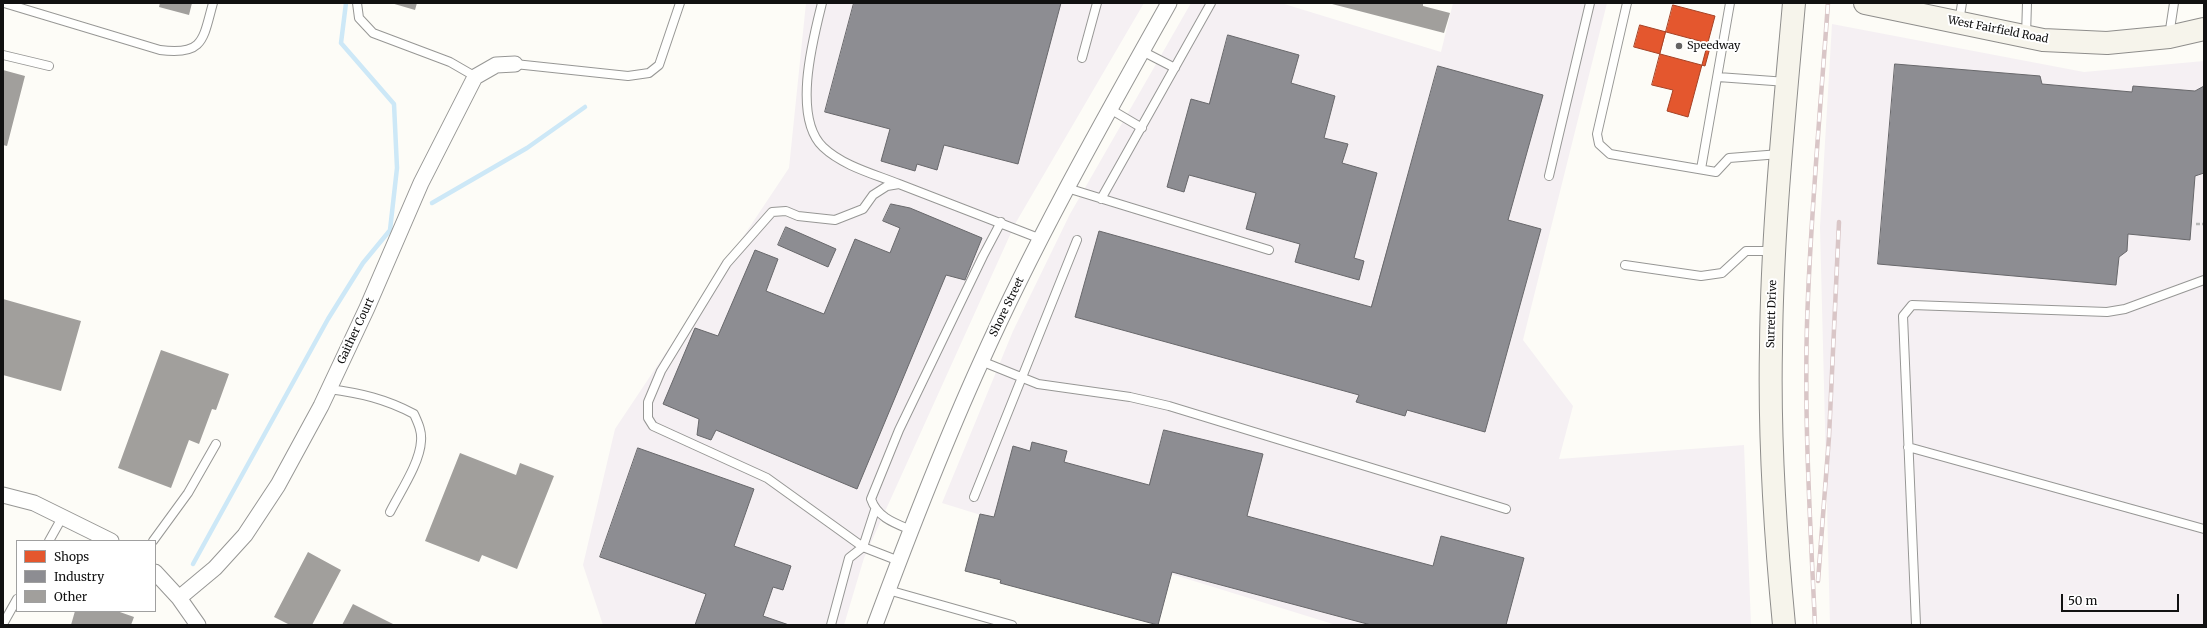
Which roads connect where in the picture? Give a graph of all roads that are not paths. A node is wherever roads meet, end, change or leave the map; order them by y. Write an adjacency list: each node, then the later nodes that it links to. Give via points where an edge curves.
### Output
1 (4, 3): 2 (lane, via 160,50 179,53 195,47 204,36)
2 (213, 3)
3 (357, 3): 26 (lane, via 359,18 373,33 450,62)
4 (680, 3): 23 (lane, via 659,65 649,73 628,76)
5 (822, 3): 34 (lane, via 806,99 813,131 832,154)
6 (1097, 3): 22 (lane)
7 (1169, 3): 20 (street, Shore Street)
8 (1211, 3): 25 (lane)
9 (1590, 3): 33 (lane)
10 (1627, 3): 32 (lane, via 1597,134 1599,144 1610,154)
11 (1730, 3): 27 (lane)
12 (1794, 3): 28 (street, Surrett Drive)
13 (2027, 3): 18 (lane)
14 (2174, 3): 19 (lane)
15 (1875, 4): 16 (street, West Fairfield Road, via 1927,13)
16 (1960, 13): 18 (street, West Fairfield Road)
17 (2204, 29): 19 (street, West Fairfield Road)
18 (2026, 37): 19 (street, West Fairfield Road, via 2107,43)
19 (2169, 37)
20 (1142, 51): 25 (lane); 29 (street, Shore Street)
21 (3, 54): 24 (lane)
22 (1082, 58)
23 (515, 64): 26 (street, via 496,65)
24 (49, 66)
25 (1175, 68): 30 (lane)
26 (476, 77): 46 (street, Gaither Court, via 421,183)
27 (1718, 77): 28 (lane); 32 (lane)
28 (1787, 82): 31 (street, Surrett Drive)
29 (1110, 109): 30 (lane); 35 (street, Shore Street)
30 (1142, 128): 36 (lane)
31 (1782, 154): 32 (lane, via 1729,158 1716,172); 41 (street, Surrett Drive)
32 (1701, 169)
33 (1549, 176)
34 (899, 184): 37 (lane); 60 (lane, via 887,186 873,195 863,209 835,220 798,216 786,211 772,212 727,263 661,370 648,402 648,418 653,426 767,478)
35 (1067, 188): 36 (lane); 38 (street, Shore Street)
36 (1101, 199): 40 (lane)
37 (1001, 222): 38 (lane); 52 (lane, via 899,430 871,499)
38 (1041, 239): 44 (street, Shore Street)
39 (1077, 240): 45 (lane)
40 (1269, 250)
41 (1775, 251): 42 (lane, via 1746,251 1722,273 1701,276); 71 (street, Surrett Drive, via 1771,347 1773,506)
42 (1625, 265)
43 (2204, 280): 48 (lane, via 2125,309 2107,312 1912,305 1903,316)
44 (981, 361): 45 (lane); 56 (street, Shore Street)
45 (1023, 378): 50 (lane); 51 (lane, via 1038,384 1130,397 1169,406)
46 (329, 389): 53 (lane, via 362,393 414,414 421,430 421,442 416,459); 64 (street, Gaither Court, via 278,485 245,535 215,568)
47 (216, 444): 59 (lane, via 188,493)
48 (1908, 447): 55 (lane); 72 (lane)
49 (3, 494): 54 (street, via 34,503)
50 (974, 497)
51 (1506, 509)
52 (874, 510): 56 (lane, via 888,520); 60 (lane)
53 (390, 512)
54 (62, 516): 57 (lane); 58 (street)
55 (2204, 529)
56 (911, 530): 61 (street, Shore Street)
57 (50, 540)
58 (109, 540)
59 (154, 540)
60 (863, 547): 61 (lane); 68 (lane, via 849,558)
61 (899, 561): 63 (street, Shore Street)
62 (156, 573): 64 (street)
63 (888, 590): 69 (street, Shore Street); 70 (lane)
64 (179, 598): 67 (street)
65 (16, 601): 66 (lane)
66 (3, 624)
67 (198, 625)
68 (830, 625)
69 (875, 625)
70 (1012, 625)
71 (1784, 625)
72 (1916, 625)

